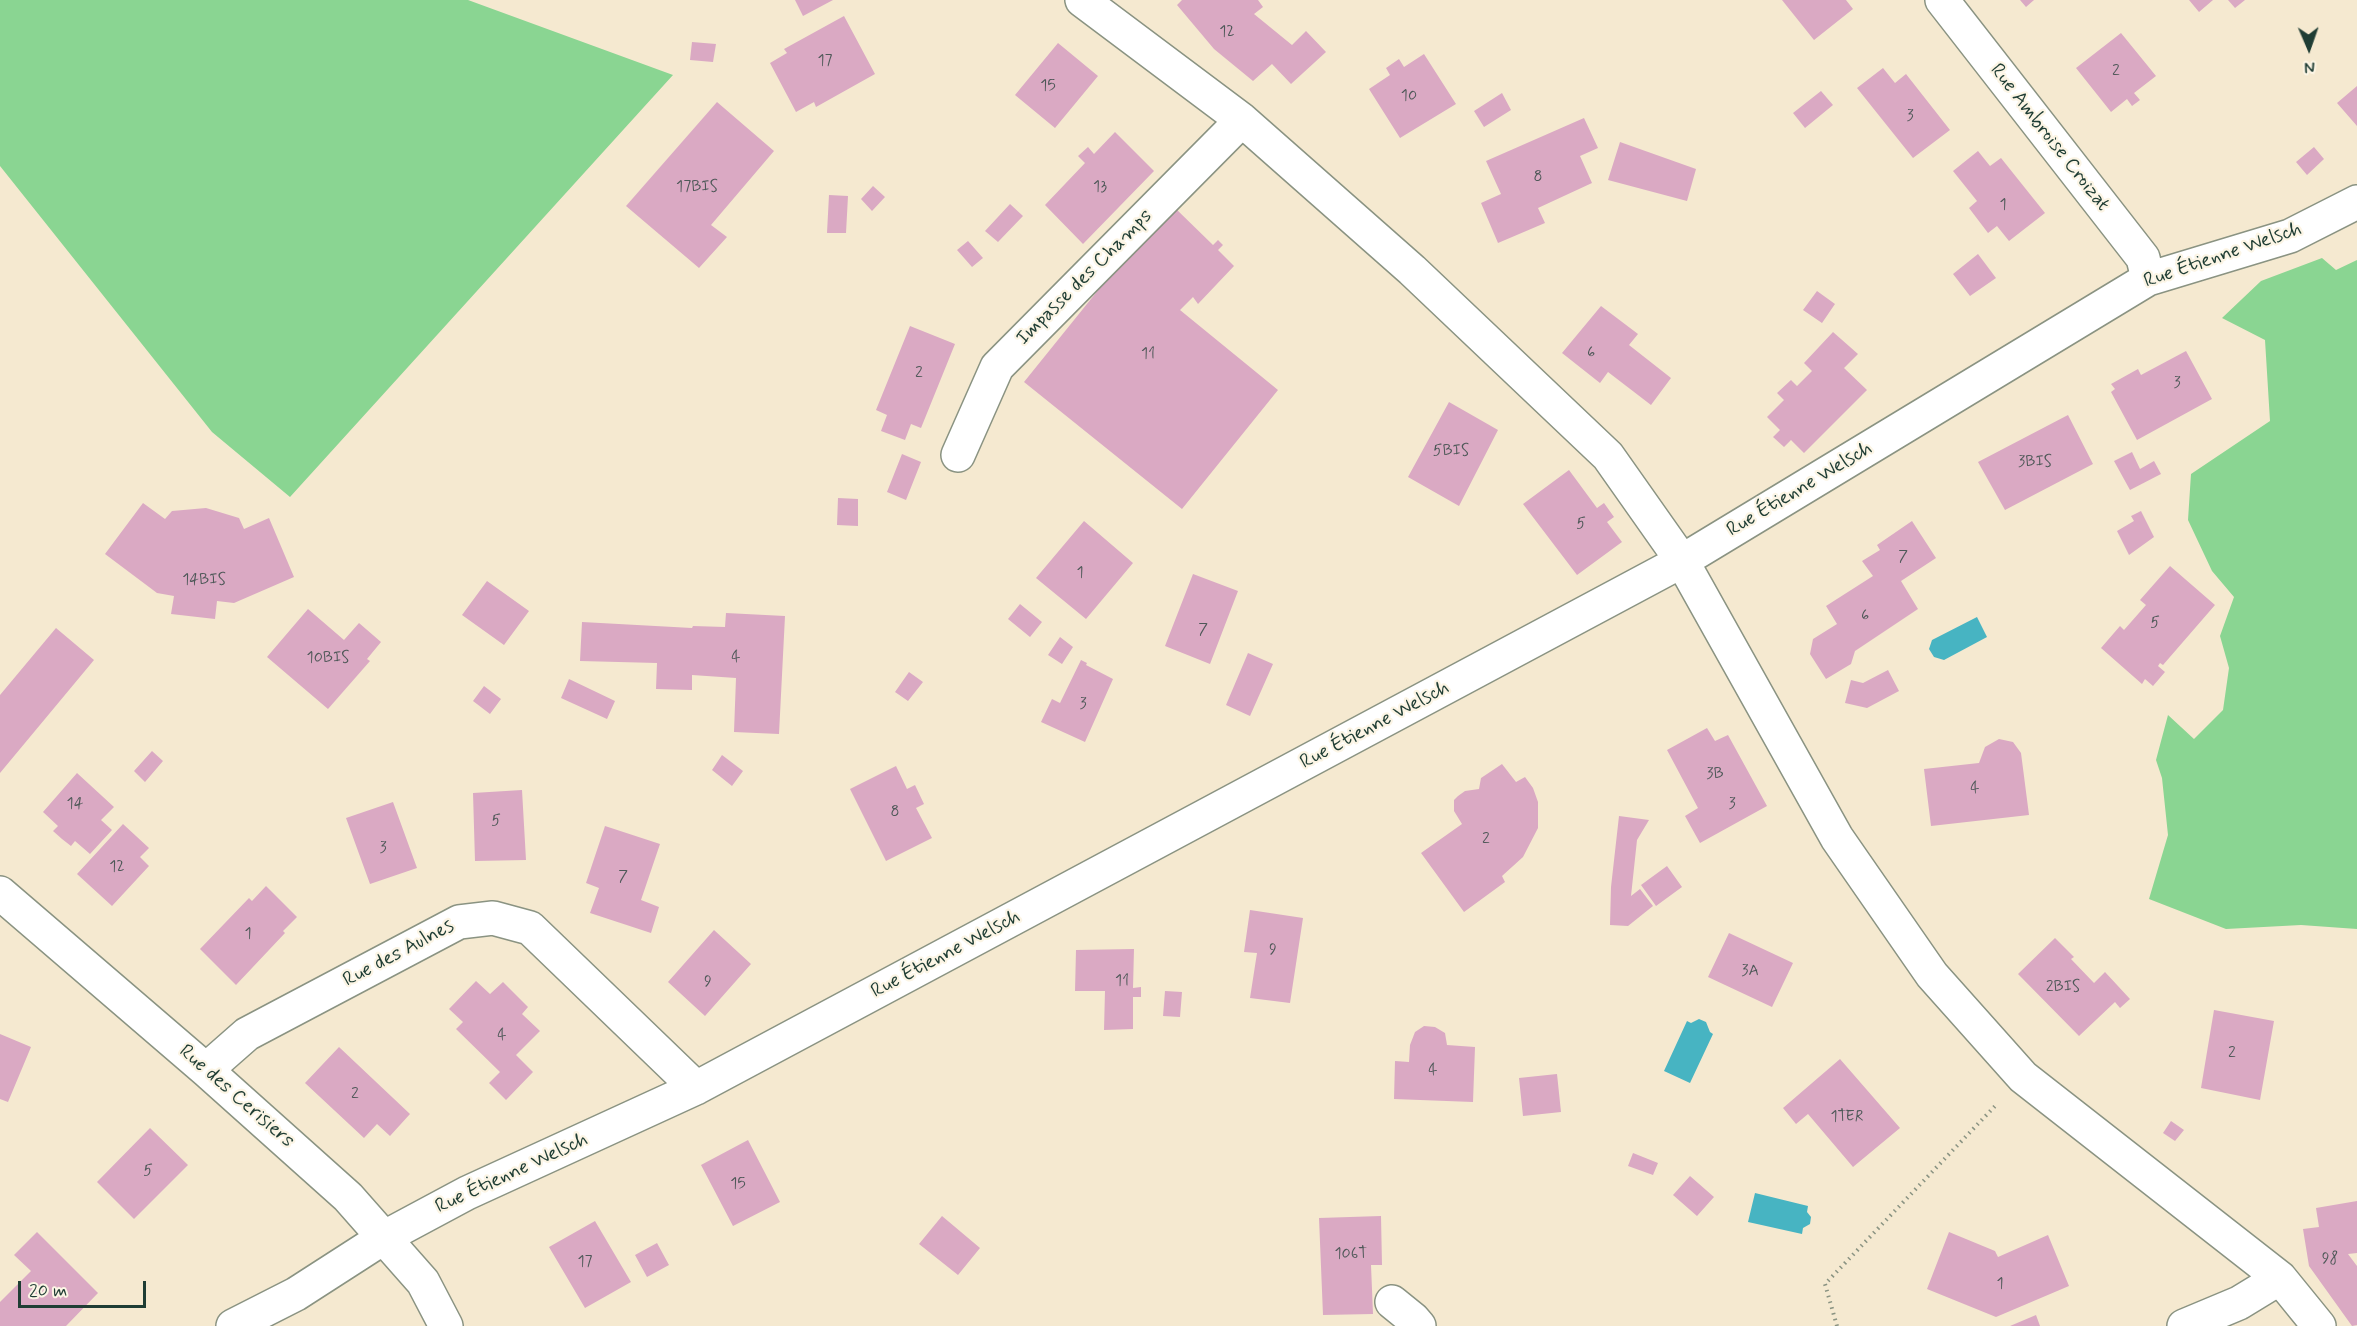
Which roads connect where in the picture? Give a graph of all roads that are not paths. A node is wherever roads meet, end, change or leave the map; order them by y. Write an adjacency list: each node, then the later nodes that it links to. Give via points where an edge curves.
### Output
1 (1942, 0): 5 (street, Rue Ambroise Croizat, via 2143,258)
2 (1093, 3): 3 (street)
3 (1242, 120): 6 (street, Impasse des Champs, via 997,367); 7 (street, via 1412,270 1608,456)
4 (2357, 202): 5 (street, Rue Étienne Welsch, via 2290,236)
5 (2148, 279): 7 (street, Rue Étienne Welsch)
6 (958, 455)
7 (1682, 561): 10 (street, Rue Étienne Welsch); 12 (street, via 1837,838 1932,975 2023,1077)
8 (0, 892): 9 (street, Rue des Cerisiers)
9 (206, 1070): 10 (street, Rue des Aulnes, via 247,1034 459,922 493,918 530,928); 11 (street, Rue des Cerisiers, via 348,1197)
10 (696, 1088): 11 (street, Rue Étienne Welsch, via 467,1193)
11 (383, 1238): 14 (street, Rue Étienne Welsch, via 296,1294); 15 (street, Rue des Cerisiers, via 423,1282)
12 (2280, 1278): 17 (street, via 2239,1303); 18 (street)
13 (1392, 1302): 16 (street)
14 (233, 1326)
15 (446, 1326)
16 (1419, 1326)
17 (2184, 1326)
18 (2319, 1326)

